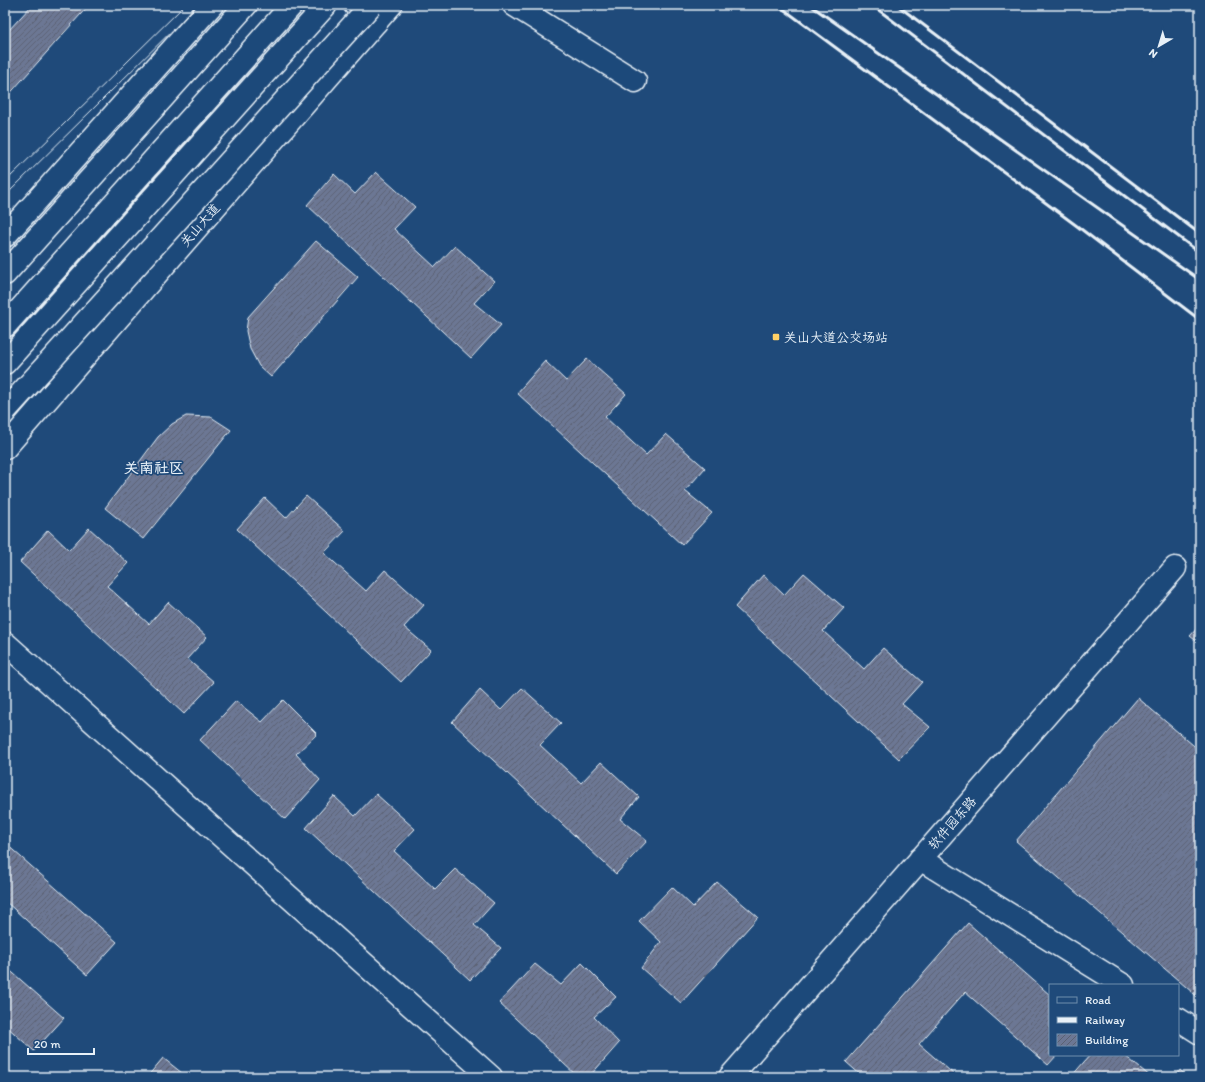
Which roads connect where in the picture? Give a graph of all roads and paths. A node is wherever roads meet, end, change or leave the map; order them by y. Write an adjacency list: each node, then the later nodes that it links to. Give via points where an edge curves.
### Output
1 (212, 5): 10 (main road)
2 (246, 5): 11 (main road)
3 (292, 5): 12 (main road)
4 (326, 5): 13 (main road)
5 (354, 5): 8 (main road)
6 (391, 5): 8 (main road)
7 (514, 5): 9 (main road)
8 (373, 14): 14 (main road, bridge); 15 (main road, 关山大道)
9 (635, 80)
10 (5, 236)
11 (5, 274)
12 (5, 326)
13 (5, 363)
14 (5, 411)
15 (5, 448)
16 (1175, 568): 18 (main road, 软件园东路)
17 (5, 643): 22 (main road)
18 (920, 859): 19 (main road); 23 (main road, 软件园东路)
19 (1121, 984)
20 (1179, 1020): 21 (main road)
21 (1200, 1033)
22 (490, 1077)
23 (730, 1077)

